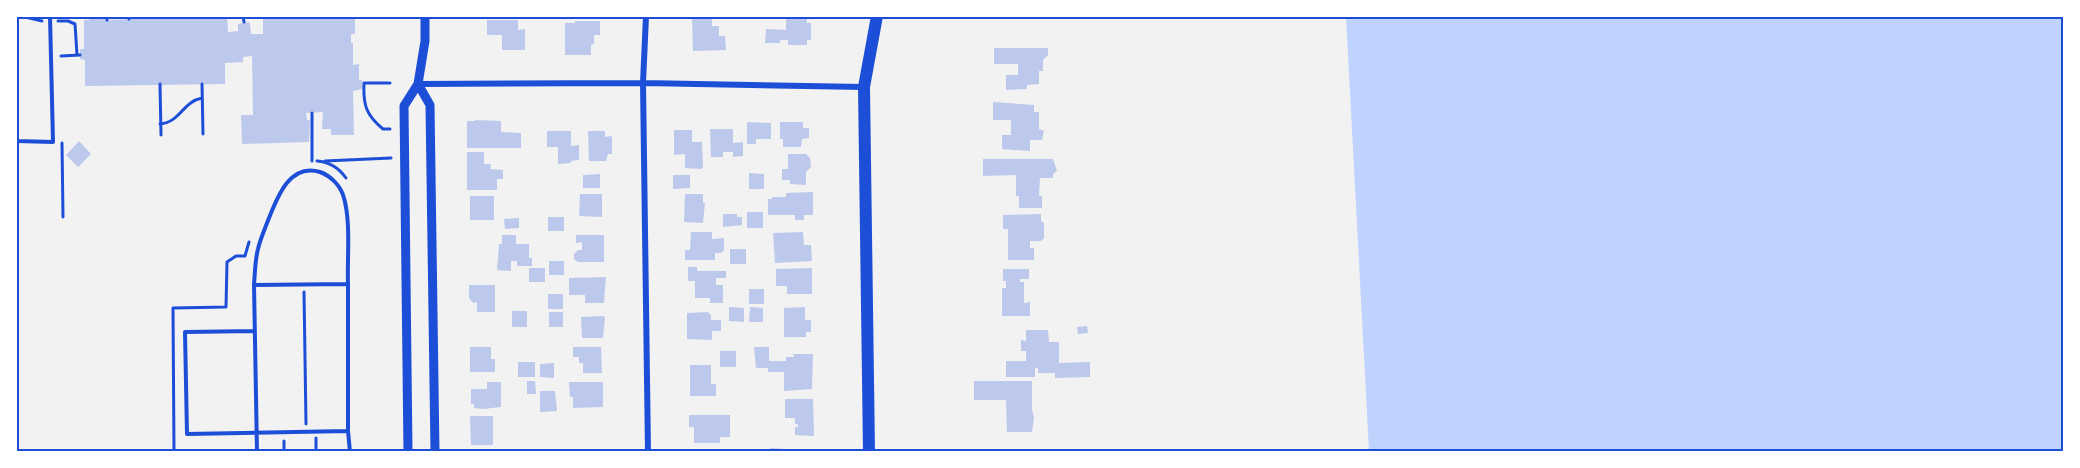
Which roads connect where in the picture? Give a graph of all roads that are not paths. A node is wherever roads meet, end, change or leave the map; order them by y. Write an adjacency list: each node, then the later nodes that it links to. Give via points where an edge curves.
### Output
1 (50, 16): 8 (lane, via 53,142 17,141)
2 (425, 16): 6 (street)
3 (646, 16): 5 (street)
4 (877, 16): 7 (main road)
5 (643, 83): 6 (street); 7 (street); 18 (street)
6 (418, 84): 16 (street, via 404,106); 17 (street, via 430,105)
7 (864, 87): 19 (main road)
8 (16, 122)
9 (348, 284): 10 (lane); 10 (lane, via 344,196 337,183 314,170 287,180 279,193 257,249); 12 (lane)
10 (254, 285): 11 (lane)
11 (255, 331): 13 (lane); 13 (lane, via 185,332 187,434)
12 (348, 431): 13 (lane); 15 (lane)
13 (257, 432): 14 (lane)
14 (257, 452)
15 (350, 452)
16 (408, 452)
17 (435, 452)
18 (648, 452)
19 (869, 452)

